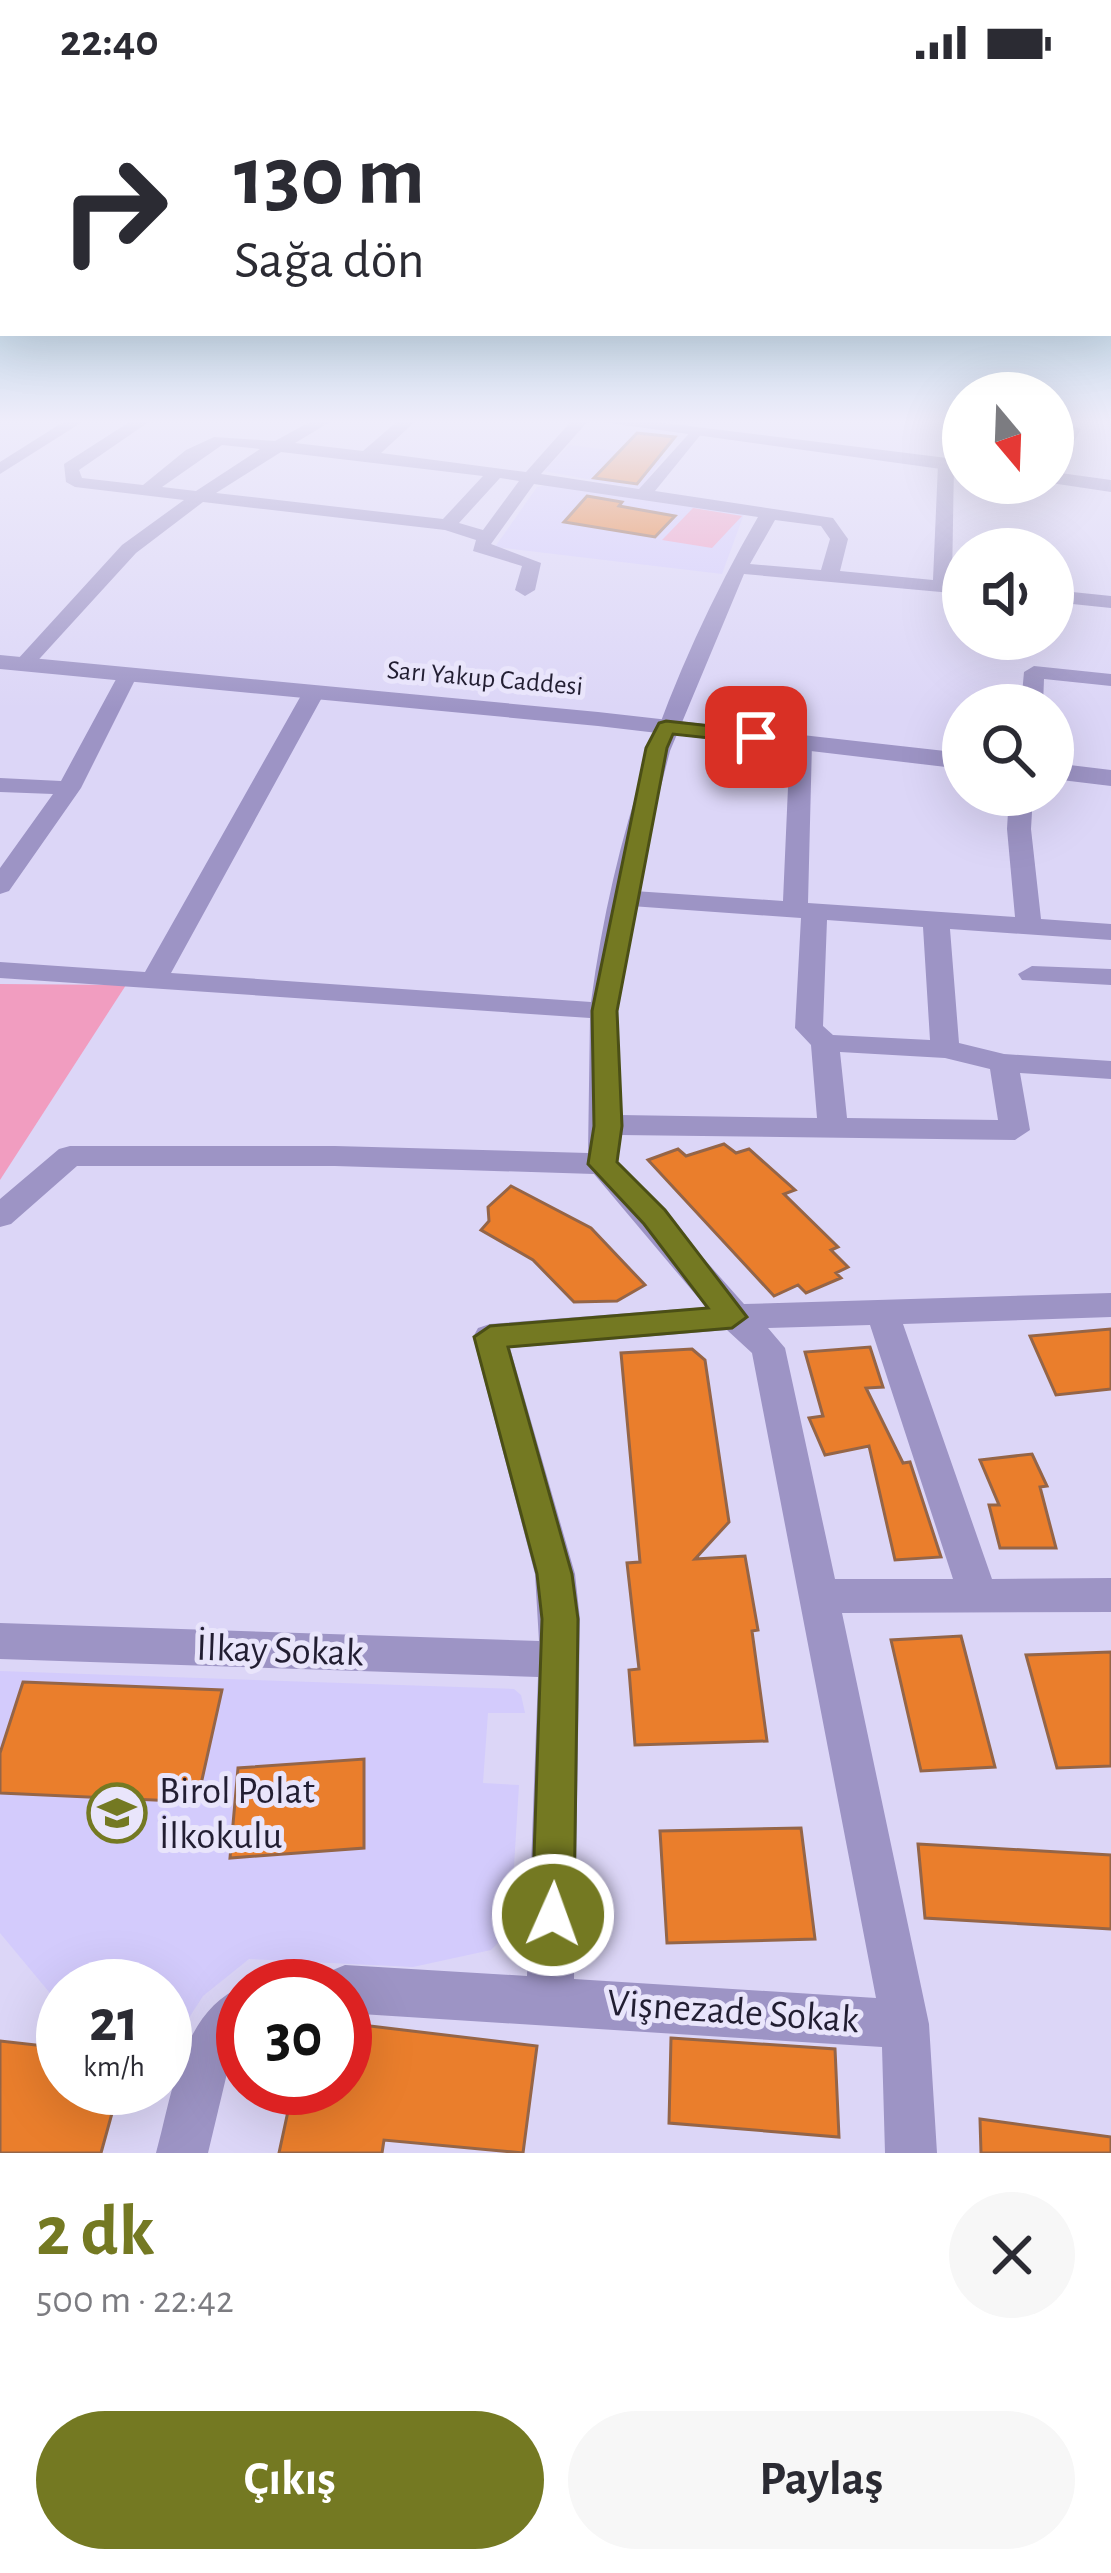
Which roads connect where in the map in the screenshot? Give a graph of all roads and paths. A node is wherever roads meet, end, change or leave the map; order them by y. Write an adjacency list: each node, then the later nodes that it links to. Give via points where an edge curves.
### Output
1 (176, 516): 15 (street, via 129,549)
2 (361, 516): 7 (street)
3 (456, 516): 7 (street)
4 (503, 516): 8 (street)
5 (768, 516): 9 (street)
6 (786, 516): 10 (street, via 834,526 839,539)
7 (447, 525): 8 (street)
8 (487, 537): 12 (street, via 480,547 532,562)
9 (736, 568): 10 (street); 20 (street)
10 (829, 576): 11 (street)
11 (942, 586)
12 (525, 590)
13 (1074, 598): 14 (street)
14 (1111, 602)
15 (12, 663): 16 (street, Sarı Yakup Caddesi)
16 (128, 674): 19 (street, Sarı Yakup Caddesi); 26 (street)
17 (1111, 680): 18 (street, via 1034,672)
18 (1033, 684)
19 (314, 692): 20 (street, Sarı Yakup Caddesi); 37 (street)
20 (666, 727): 21 (street, Sarı Yakup Caddesi); 29 (street)
21 (801, 742): 22 (street, Sarı Yakup Caddesi); 30 (street)
22 (942, 759)
23 (1074, 774): 24 (street)
24 (1111, 778)
25 (0, 785): 26 (street)
26 (69, 788): 28 (street)
27 (1020, 816): 32 (street)
28 (0, 886)
29 (623, 898): 30 (street); 38 (street)
30 (805, 913): 31 (street); 39 (street, via 809,1028)
31 (936, 922): 32 (street); 40 (street)
32 (1029, 927): 33 (street)
33 (1111, 932)
34 (0, 970): 37 (street)
35 (1032, 974): 36 (street)
36 (1111, 977)
37 (154, 980): 38 (street)
38 (604, 1011): 44 (street)
39 (825, 1043): 40 (street); 43 (street)
40 (944, 1048): 41 (street)
41 (1004, 1064): 42 (street); 43 (street, via 1015,1130)
42 (1111, 1070)
43 (833, 1124): 44 (street)
44 (608, 1126): 45 (street)
45 (602, 1164): 46 (street, via 70,1156); 49 (street, via 655,1217)
46 (0, 1216)
47 (1111, 1305): 48 (street)
48 (883, 1314): 49 (street); 50 (street)
49 (732, 1317): 52 (street, via 768,1348); 54 (street, via 490,1337 554,1574)
50 (977, 1593): 51 (street); 52 (street)
51 (1111, 1595)
52 (823, 1596): 57 (street)
53 (0, 1641): 54 (street, İlkay Sokak)
54 (560, 1660): 56 (street)
55 (372, 1990): 56 (street, Vişnezade Sokak)
56 (550, 2000): 57 (street, Vişnezade Sokak)
57 (905, 2024): 60 (street)
58 (216, 2043): 59 (street)
59 (182, 2153)
60 (911, 2153)

